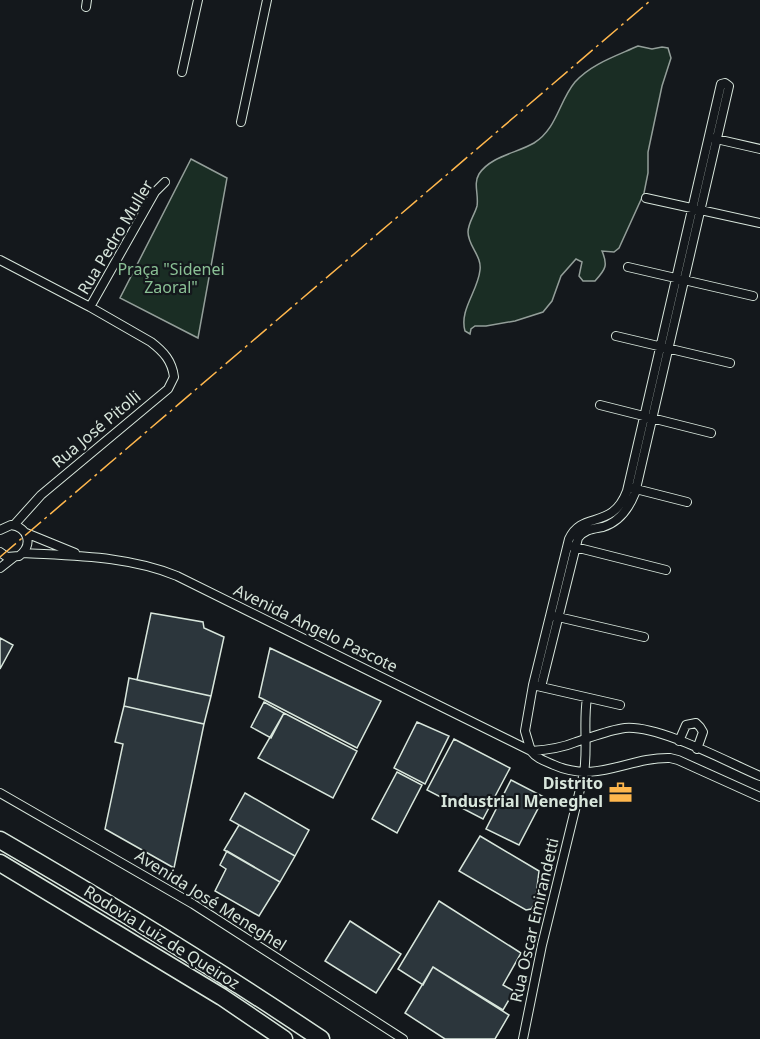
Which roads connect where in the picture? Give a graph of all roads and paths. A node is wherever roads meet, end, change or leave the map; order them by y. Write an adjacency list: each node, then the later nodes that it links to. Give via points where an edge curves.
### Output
1 (198, 0): 3 (street)
2 (267, 0): 4 (street)
3 (182, 72)
4 (241, 122)
5 (713, 139): 5 (street, via 729,86 725,83 721,84); 6 (street); 9 (street)
6 (760, 149)
7 (165, 182): 15 (street, Rua Pedro Muller, via 155,192)
8 (646, 198): 9 (street)
9 (696, 209): 10 (street); 13 (street)
10 (760, 223)
11 (0, 260): 15 (street)
12 (628, 267): 13 (street)
13 (680, 279): 14 (street); 17 (street)
14 (753, 296)
15 (90, 308): 24 (street, Rua José Pitolli, via 161,349 174,377 168,389 41,495)
16 (616, 336): 17 (street)
17 (665, 347): 18 (street); 20 (street)
18 (730, 363)
19 (600, 405): 20 (street)
20 (648, 417): 21 (street); 22 (street)
21 (711, 433)
22 (632, 488): 23 (street); 27 (street, via 618,508 603,519 579,525 571,534)
23 (687, 501)
24 (14, 525): 25 (street); 26 (street, Avenida Angelo Pascote)
25 (1, 528)
26 (26, 533): 29 (street, via 28,544); 30 (street, Avenida Angelo Pascote)
27 (571, 546): 33 (street); 34 (street)
28 (0, 552): 31 (street)
29 (23, 553): 30 (street, Avenida Angelo Pascote); 31 (street)
30 (81, 556): 42 (street, Avenida Angelo Pascote, via 142,564 177,576)
31 (14, 557): 32 (street)
32 (0, 568)
33 (666, 570)
34 (554, 616): 35 (street); 36 (street)
35 (644, 637)
36 (537, 686): 37 (street); 42 (street, via 525,731)
37 (587, 698): 38 (street); 39 (street, Rua Oscar Emirandetti)
38 (621, 705)
39 (586, 739): 40 (street, via 633,728); 42 (street); 43 (street, Rua Oscar Emirandetti)
40 (679, 741): 41 (street); 41 (street, via 686,724 696,723 703,732)
41 (697, 749): 44 (street)
42 (531, 751): 43 (street, Avenida Angelo Pascote, via 563,769)
43 (584, 772): 46 (street, Avenida Angelo Pascote, via 670,758); 52 (street, Rua Oscar Emirandetti)
44 (760, 776)
45 (0, 793): 51 (street, Avenida José Meneghel, via 193,904)
46 (760, 797)
47 (0, 840): 50 (highway, Rodovia Luiz de Queiroz, via 103,900)
48 (0, 863): 49 (highway, Rodovia Luiz de Queiroz, via 222,997)
49 (284, 1039)
50 (321, 1039)
51 (403, 1039)
52 (523, 1039)

